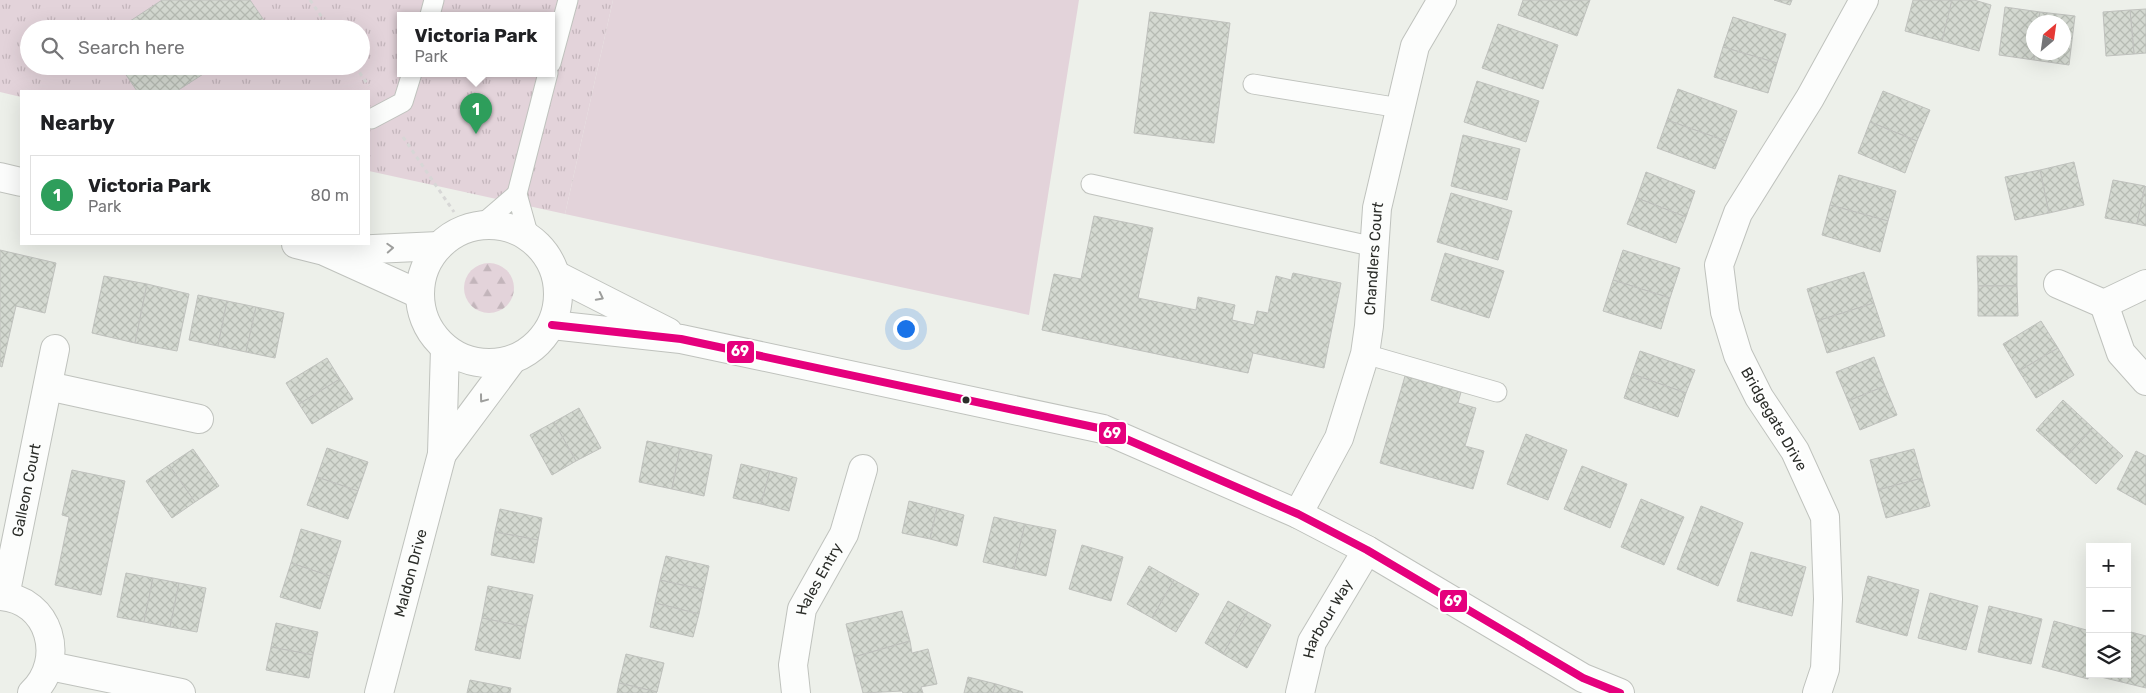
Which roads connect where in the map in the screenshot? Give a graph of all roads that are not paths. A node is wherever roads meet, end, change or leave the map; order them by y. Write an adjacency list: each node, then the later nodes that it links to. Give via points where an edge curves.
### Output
1 (568, 0): 4 (lane)
2 (1442, 0): 8 (street, Chandlers Court, via 1415,46)
3 (1864, 0): 47 (street, Bridgegate Drive, via 1810,98 1738,213 1719,265 1726,312 1738,355 1759,396 1795,451 1825,517 1828,599 1825,669)
4 (555, 48)
5 (411, 77): 9 (lane, via 403,102)
6 (547, 77): 13 (lane)
7 (1253, 84): 8 (lane)
8 (1400, 108): 18 (street, Chandlers Court, via 1377,208)
9 (379, 115)
10 (0, 177): 11 (street)
11 (20, 182)
12 (1091, 184): 18 (lane)
13 (517, 194): 14 (lane); 15 (lane)
14 (473, 228): 15 (street, via 488,225 507,227); 17 (street, via 453,235)
15 (528, 237): 20 (street, via 546,254)
16 (300, 245): 19 (street)
17 (439, 246): 19 (street, one-way to 17); 23 (street, via 428,261)
18 (1374, 247): 29 (street, Chandlers Court)
19 (324, 251): 23 (street)
20 (556, 275): 25 (street, via 559,292); 26 (street, one-way to 26)
21 (2058, 284): 24 (street)
22 (2146, 284): 24 (street)
23 (419, 294): 28 (street, via 422,314 431,333)
24 (2104, 304): 31 (street, via 2121,353)
25 (552, 325): 26 (street); 30 (street, via 542,341)
26 (681, 339): 37 (street, via 1103,429)
27 (55, 348): 32 (street, Galleon Court)
28 (444, 348): 30 (street, via 466,360 489,364); 35 (street, Maldon Drive)
29 (1365, 354): 33 (lane); 37 (street, Chandlers Court, via 1339,438)
30 (512, 360): 35 (street, Maldon Drive, one-way to 35)
31 (2146, 381)
32 (48, 386): 34 (street); 39 (street, Galleon Court)
33 (1497, 392)
34 (199, 419)
35 (442, 454): 43 (street, Maldon Drive)
36 (863, 470): 44 (street, Hales Entry, via 844,534 802,609 793,665)
37 (1298, 514): 38 (street)
38 (1367, 550): 45 (street, Harbour Way, via 1312,642); 46 (street, via 1583,678)
39 (2, 596): 40 (street, via 23,603 35,612 46,628 51,645)
40 (50, 666): 41 (street, via 42,684); 42 (street)
41 (32, 693)
42 (181, 693)
43 (379, 693)
44 (796, 693)
45 (1300, 693)
46 (1620, 693)
47 (1817, 693)

